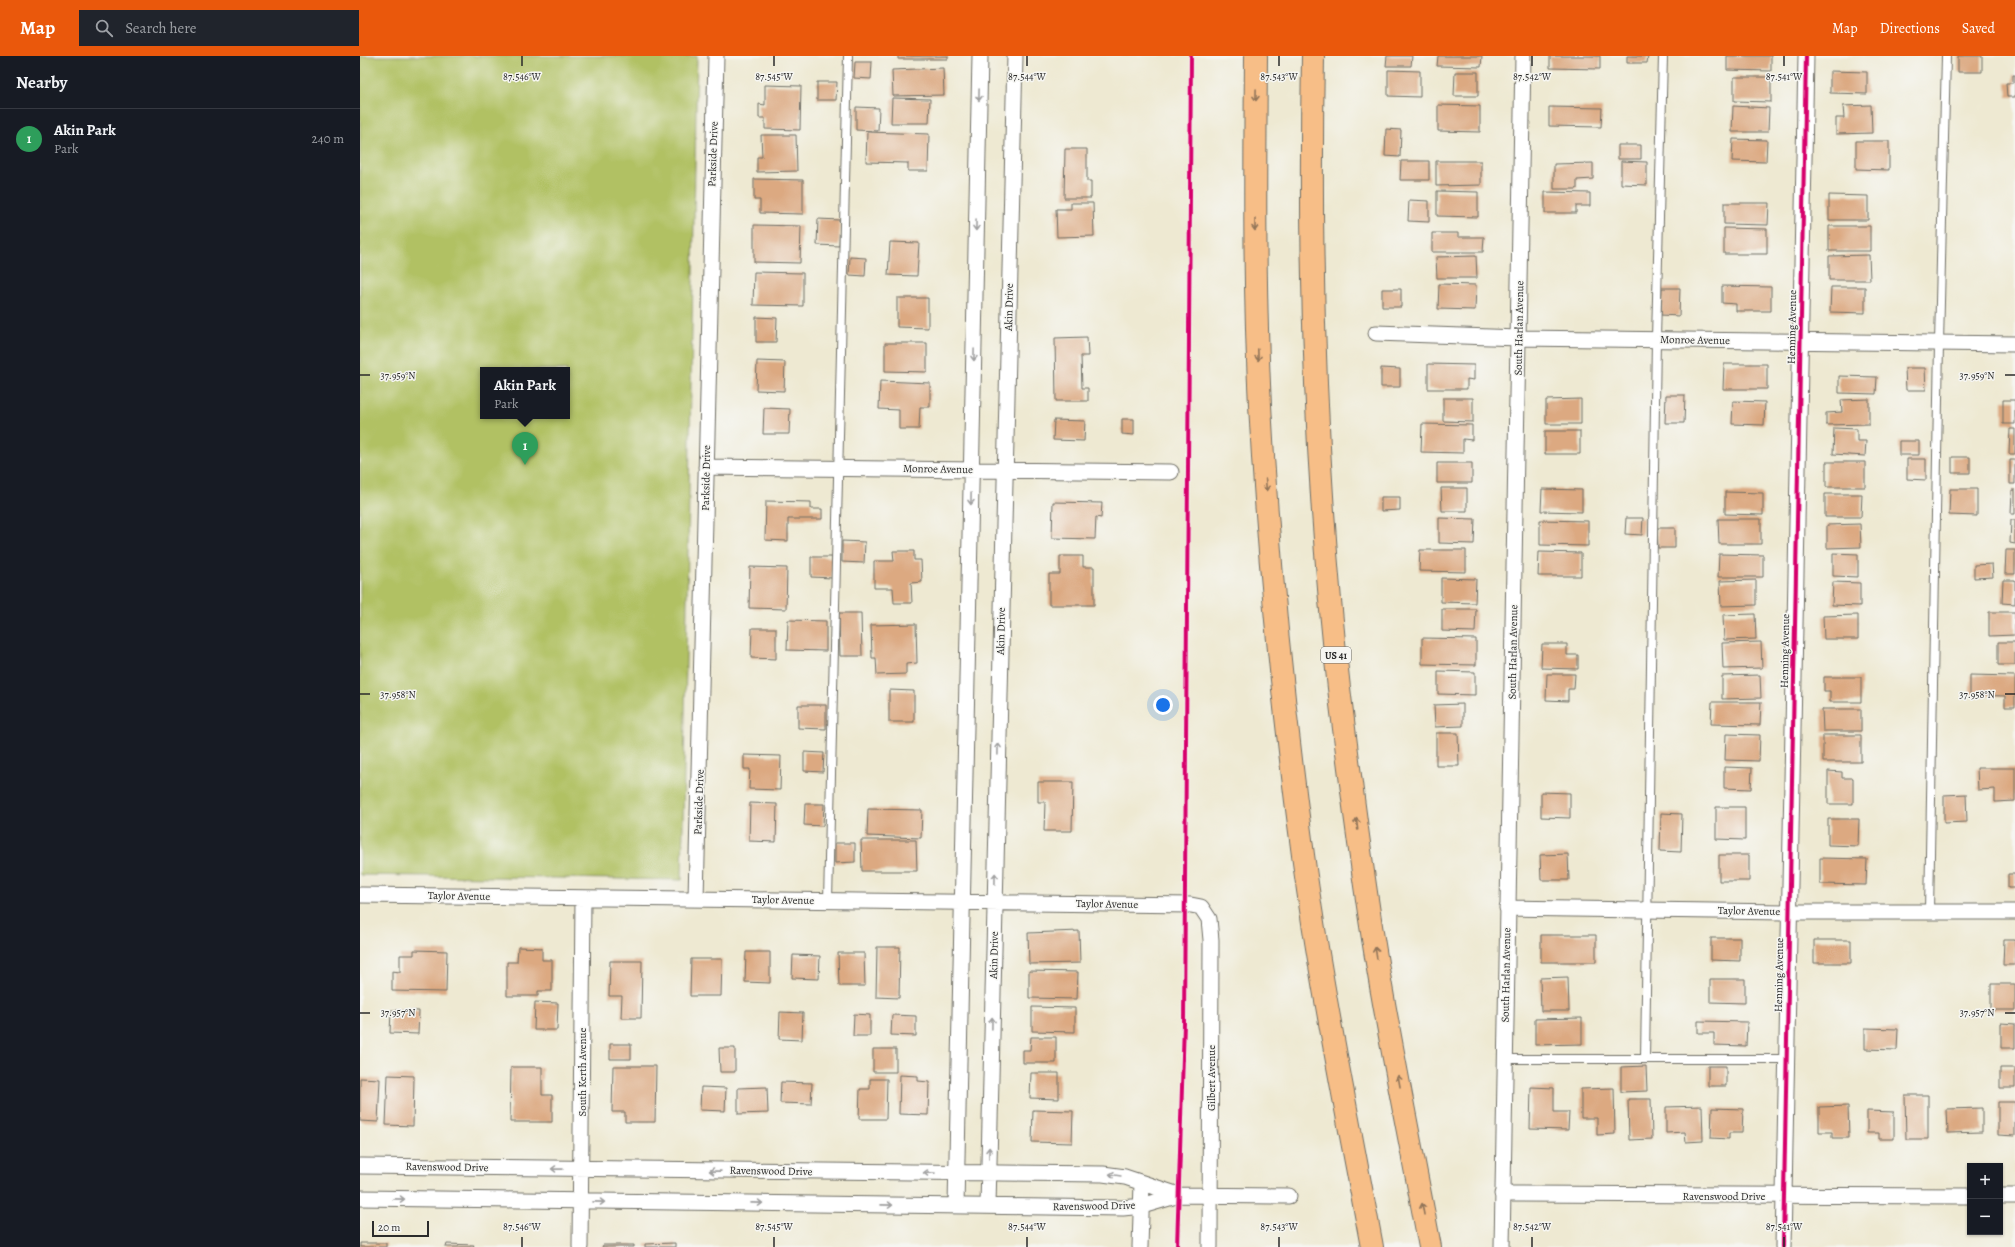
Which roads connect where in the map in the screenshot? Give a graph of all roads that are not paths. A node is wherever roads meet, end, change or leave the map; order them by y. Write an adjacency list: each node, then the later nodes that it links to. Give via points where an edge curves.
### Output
1 (716, 56): 17 (street, Parkside Drive)
2 (848, 56): 18 (lane)
3 (980, 56): 19 (street, one-way to 19)
4 (1015, 56): 20 (street, Akin Drive)
5 (1256, 56): 58 (highway, one-way to 58, via 1255,172 1260,407 1280,658 1303,856 1324,993)
6 (1313, 56): 59 (highway, US 41, one-way to 6, via 1376,958 1339,686 1324,516 1314,337)
7 (1523, 56): 12 (street, South Harlan Avenue)
8 (1663, 56): 13 (lane)
9 (1806, 56): 14 (street, Henning Avenue)
10 (1946, 56): 15 (lane)
11 (1376, 333): 12 (street, Monroe Avenue)
12 (1519, 338): 13 (street, Monroe Avenue); 28 (street, South Harlan Avenue)
13 (1656, 339): 14 (street, Monroe Avenue); 29 (lane)
14 (1800, 341): 15 (street, Monroe Avenue); 31 (street, Henning Avenue)
15 (1939, 343): 16 (street, Monroe Avenue); 32 (lane)
16 (2015, 344)
17 (706, 467): 18 (street, Monroe Avenue); 24 (street, Parkside Drive)
18 (838, 468): 19 (street, Monroe Avenue); 25 (lane)
19 (971, 470): 20 (street, Monroe Avenue); 26 (street, one-way to 26)
20 (1005, 470): 21 (street, Monroe Avenue); 27 (street, Akin Drive, one-way to 20)
21 (1171, 472)
22 (360, 895): 23 (street, Taylor Avenue)
23 (583, 898): 24 (street, Taylor Avenue); 38 (street, South Kerth Avenue)
24 (696, 899): 25 (street, Taylor Avenue)
25 (828, 901): 26 (street, Taylor Avenue)
26 (962, 902): 27 (street, Taylor Avenue); 39 (street)
27 (995, 903): 30 (street, Taylor Avenue, via 1191,905 1201,907); 40 (street, Akin Drive, one-way to 27)
28 (1507, 908): 29 (street, Taylor Avenue); 34 (street, South Harlan Avenue)
29 (1646, 910): 31 (street, Taylor Avenue); 35 (lane)
30 (1204, 911): 44 (street, Gilbert Avenue, via 1210,924 1211,940)
31 (1789, 912): 32 (street, Taylor Avenue); 36 (street, Henning Avenue)
32 (1929, 912): 33 (street, Taylor Avenue)
33 (2015, 912)
34 (1505, 1059): 35 (lane); 42 (street, South Harlan Avenue)
35 (1645, 1059): 36 (lane)
36 (1786, 1059): 46 (street, Henning Avenue)
37 (360, 1166): 38 (street, Ravenswood Drive, one-way to 37)
38 (581, 1170): 39 (street, Ravenswood Drive, one-way to 38); 51 (street, South Kerth Avenue)
39 (957, 1173): 40 (street, Ravenswood Drive); 52 (street)
40 (988, 1174): 41 (street, Ravenswood Drive, one-way to 40, via 1111,1175); 53 (street, Akin Drive)
41 (1142, 1183): 43 (street, Ravenswood Drive); 54 (street)
42 (1502, 1194): 46 (street, Ravenswood Drive); 60 (street, South Harlan Avenue)
43 (1179, 1195): 44 (street, Ravenswood Drive); 54 (street, Ravenswood Drive)
44 (1211, 1195): 45 (street, Ravenswood Drive); 57 (street, Gilbert Avenue)
45 (1289, 1196)
46 (1784, 1196): 47 (street, Ravenswood Drive); 61 (street, Henning Avenue)
47 (1967, 1196)
48 (2003, 1196): 49 (street)
49 (2015, 1196)
50 (360, 1198): 51 (street, Ravenswood Drive, one-way to 51)
51 (581, 1202): 52 (street, Ravenswood Drive, one-way to 52); 55 (street, South Kerth Avenue)
52 (956, 1206): 53 (street, Ravenswood Drive)
53 (988, 1206): 54 (street, Ravenswood Drive)
54 (1142, 1206): 56 (street)
55 (580, 1247)
56 (1140, 1247)
57 (1210, 1247)
58 (1372, 1247)
59 (1430, 1247)
60 (1502, 1247)
61 (1783, 1247)

